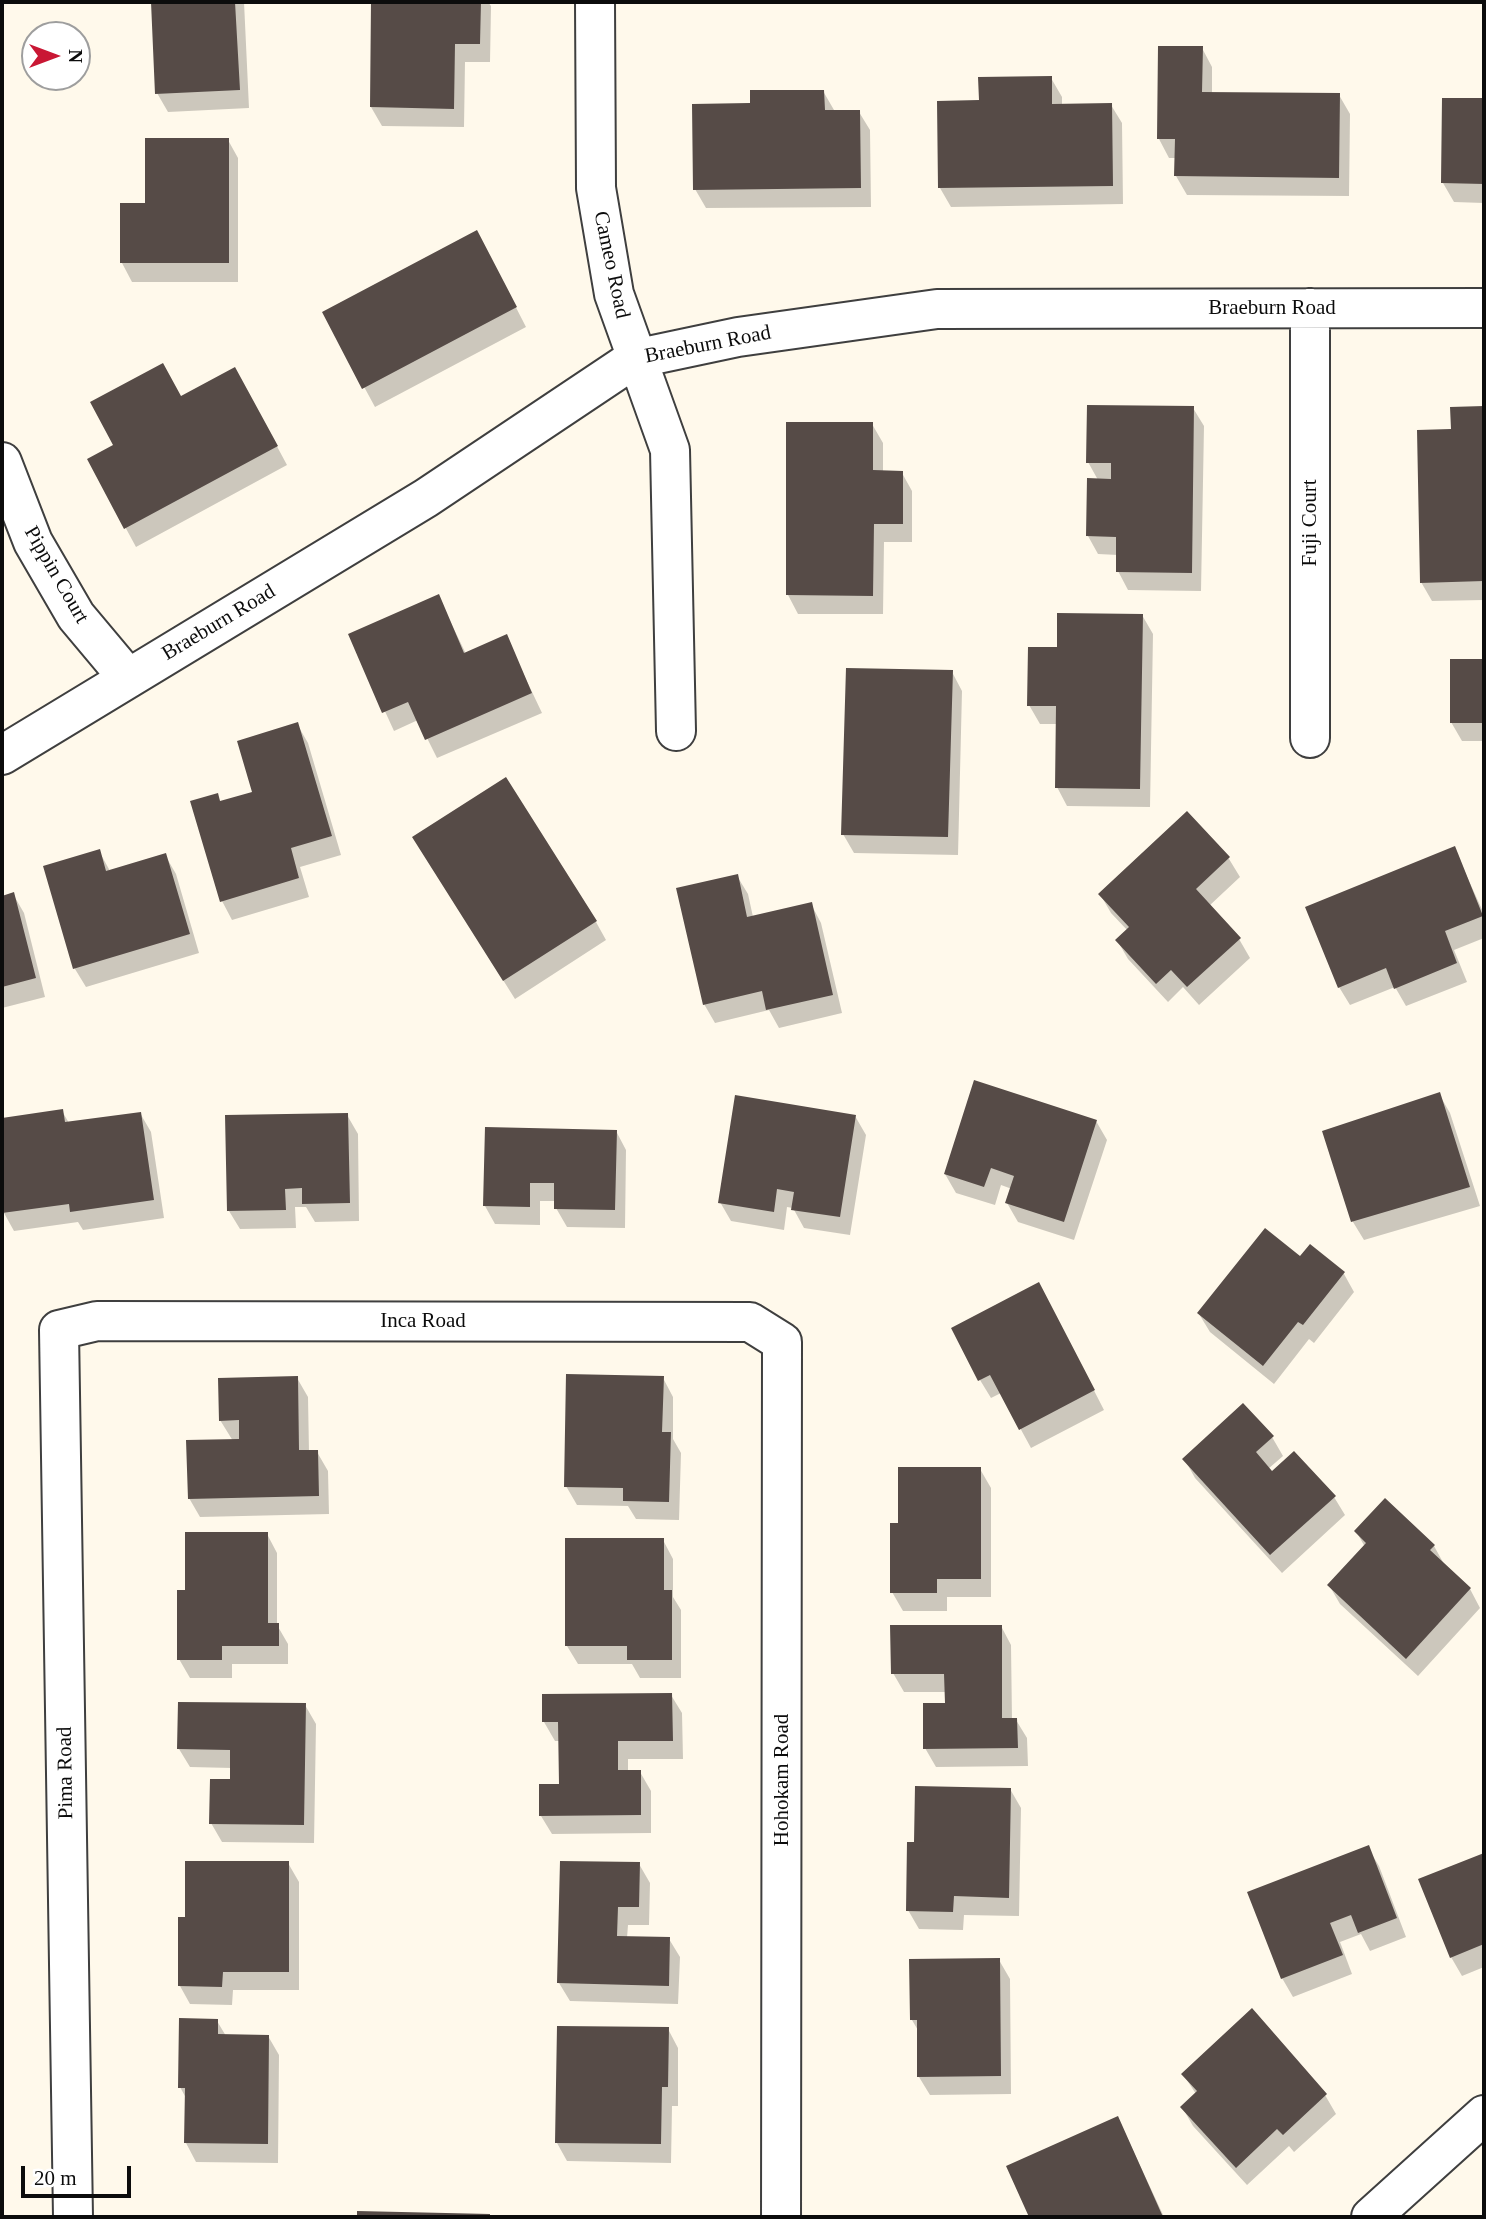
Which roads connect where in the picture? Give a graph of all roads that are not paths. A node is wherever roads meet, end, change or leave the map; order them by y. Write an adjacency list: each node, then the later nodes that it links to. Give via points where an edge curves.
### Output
1 (595, 2): 4 (street, Cameo Road, via 596,188 614,294)
2 (1310, 308): 3 (street, Braeburn Road); 4 (street, Braeburn Road, via 937,309 738,337); 8 (street, Fuji Court)
3 (1484, 308)
4 (634, 359): 6 (street, Braeburn Road, via 426,498); 7 (street, Cameo Road, via 670,450)
5 (2, 462): 6 (street, Pippin Court, via 33,542 76,615)
6 (128, 678): 9 (street, Braeburn Road)
7 (676, 731)
8 (1310, 738)
9 (2, 755)
10 (59, 1330): 11 (street, Inca Road, via 97,1321 750,1322); 13 (street, Pima Road)
11 (782, 1342): 14 (street, Hohokam Road)
12 (1484, 2115): 15 (street)
13 (73, 2217)
14 (781, 2217)
15 (1371, 2217)

